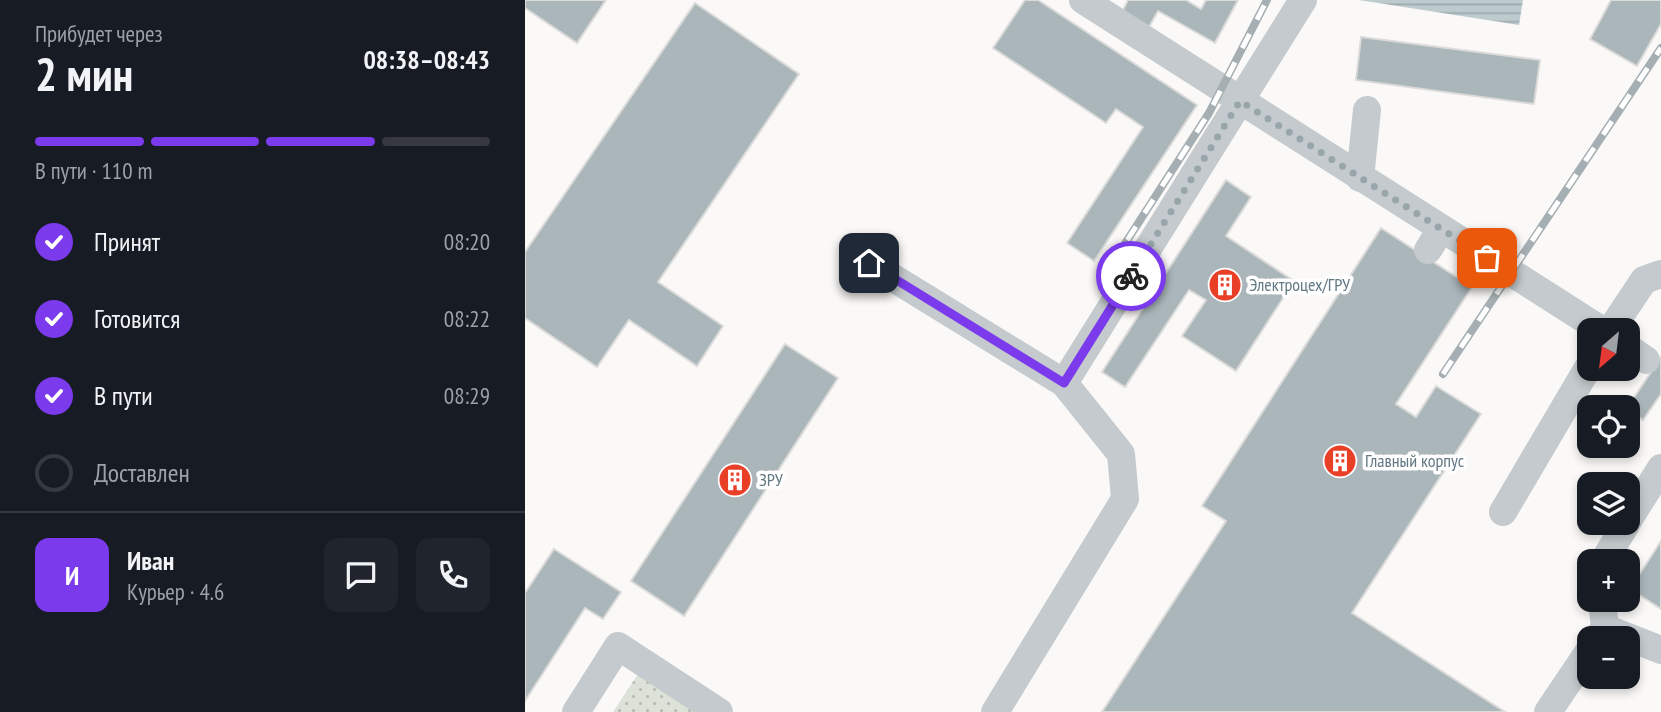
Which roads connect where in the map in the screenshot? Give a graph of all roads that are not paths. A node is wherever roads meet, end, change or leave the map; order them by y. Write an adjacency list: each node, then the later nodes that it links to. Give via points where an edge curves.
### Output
1 (1083, 0): 3 (street)
2 (1303, 0): 3 (street)
3 (1240, 101): 5 (street); 11 (street)
4 (1367, 110): 5 (street)
5 (1360, 178): 8 (street, via 1434,240)
6 (869, 263): 11 (street)
7 (1661, 275): 9 (street, via 1644,280)
8 (1579, 318)
9 (1618, 318)
10 (1580, 382): 14 (street)
11 (1064, 383): 20 (street, via 1121,454 1125,499)
12 (1661, 468): 13 (street)
13 (1640, 502)
14 (1503, 512)
15 (1601, 622): 16 (street)
16 (1661, 650)
17 (1577, 669): 21 (street)
18 (576, 712): 19 (street, via 618,646)
19 (719, 712)
20 (995, 712)
21 (1548, 712)

